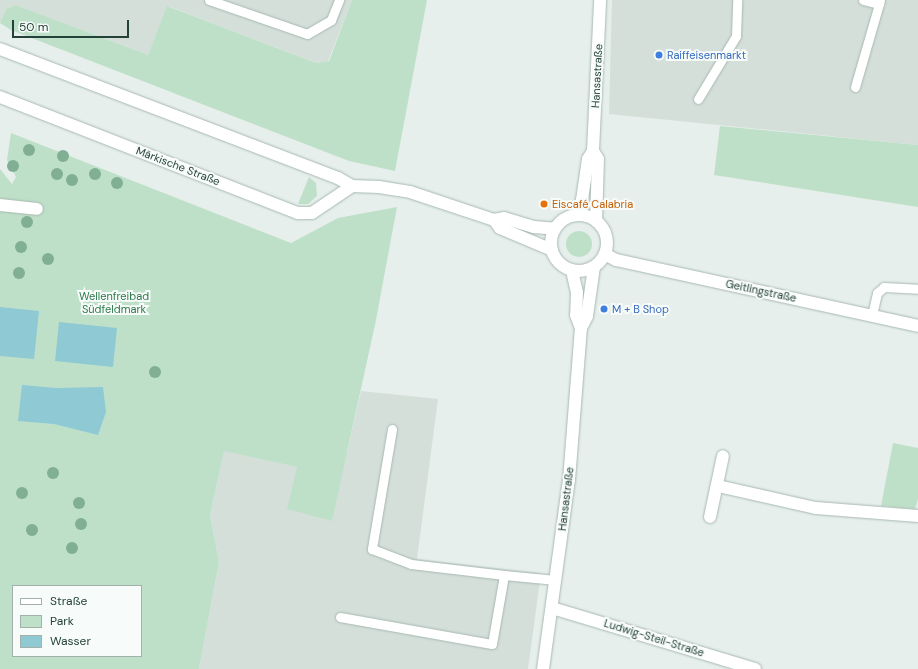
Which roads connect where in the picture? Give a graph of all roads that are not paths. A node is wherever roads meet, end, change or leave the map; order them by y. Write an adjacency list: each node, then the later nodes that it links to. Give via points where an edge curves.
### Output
1 (210, 0): 2 (lane, via 307,34 331,20)
2 (339, 0)
3 (600, 0): 11 (street, Hansastraße)
4 (737, 0): 10 (lane, via 736,36)
5 (863, 0): 6 (lane)
6 (880, 2): 8 (lane)
7 (0, 49): 12 (street, via 338,178)
8 (855, 87)
9 (0, 97): 12 (street, Märkische Straße, via 298,213 312,212)
10 (698, 99)
11 (593, 151): 15 (street, Hansastraße, via 588,159 582,200); 17 (street, Hansastraße, via 598,159)
12 (352, 186): 16 (street, via 410,192)
13 (0, 205): 14 (street)
14 (37, 209)
15 (577, 215): 17 (street); 18 (street, via 564,220)
16 (494, 220): 18 (street, via 504,218 534,227); 19 (street, via 500,228)
17 (596, 221): 20 (street, Hansastraße, via 605,233)
18 (555, 229): 19 (street)
19 (552, 250): 22 (street, via 561,265)
20 (605, 254): 21 (street); 24 (street, Geitlingstraße, via 616,260)
21 (594, 267): 22 (street); 26 (street, Hansastraße, via 587,316)
22 (572, 271): 26 (street, Hansastraße, via 577,292 576,315)
23 (918, 289): 24 (lane, via 884,287 877,293)
24 (872, 315): 25 (street, Geitlingstraße)
25 (918, 326)
26 (581, 328): 33 (street, Hansastraße, via 569,480)
27 (392, 429): 32 (lane, via 372,549 411,564)
28 (723, 456): 29 (street)
29 (718, 486): 30 (street, via 816,508); 31 (street)
30 (918, 516)
31 (710, 517)
32 (504, 575): 33 (lane); 35 (lane, via 492,644)
33 (556, 580): 34 (street, Hansastraße)
34 (552, 608): 36 (street, Hansastraße); 37 (street, Ludwig-Steil-Straße)
35 (340, 618)
36 (543, 669)
37 (755, 669)

